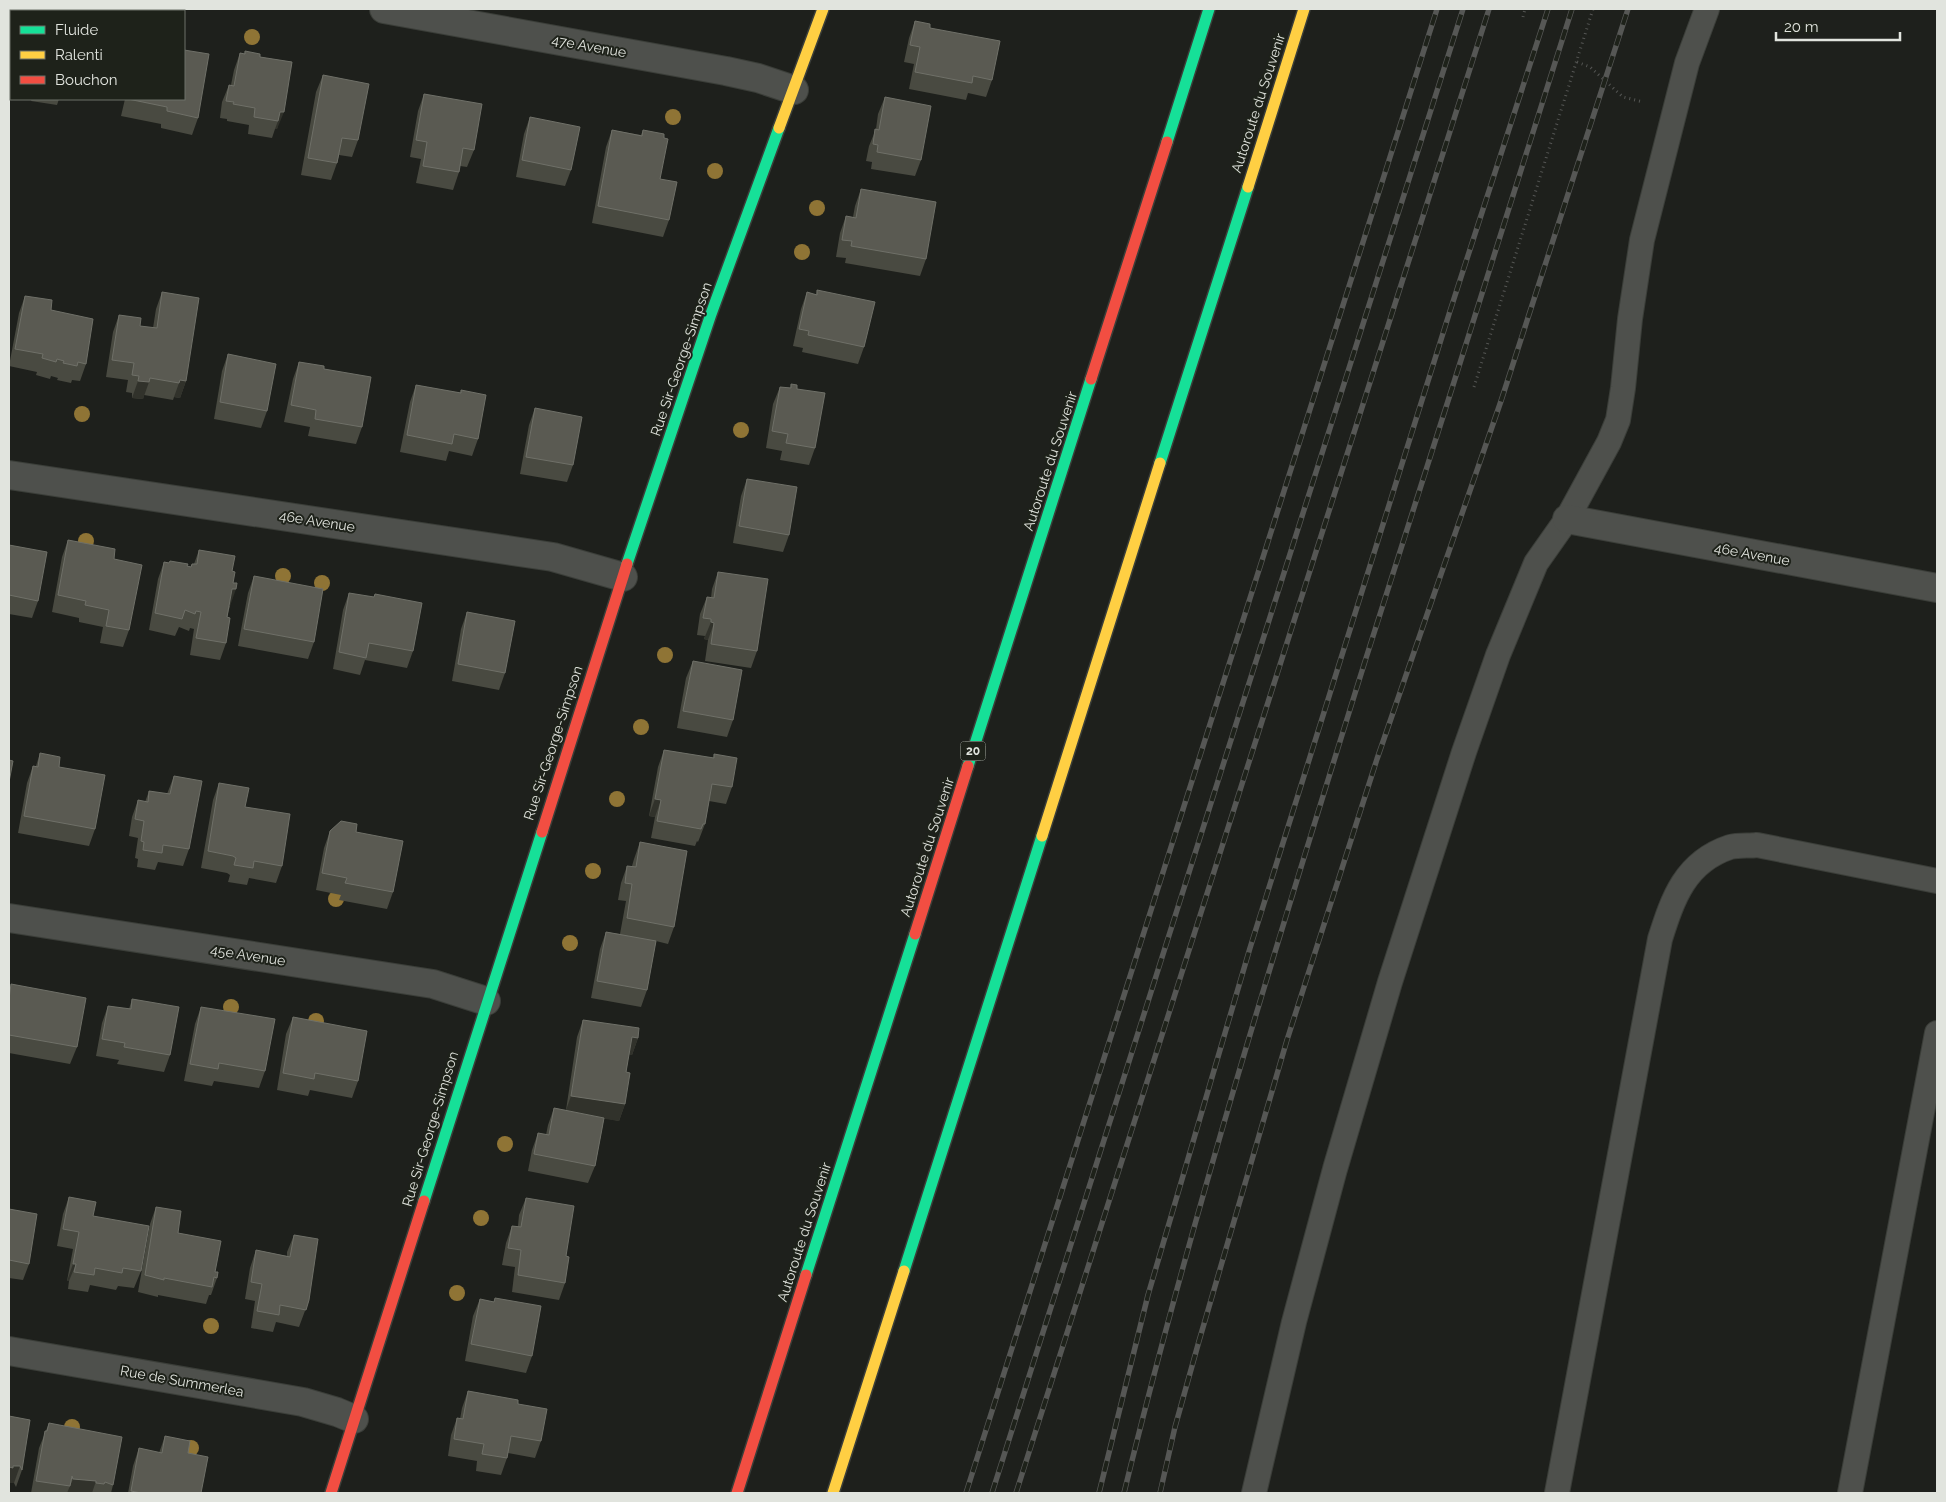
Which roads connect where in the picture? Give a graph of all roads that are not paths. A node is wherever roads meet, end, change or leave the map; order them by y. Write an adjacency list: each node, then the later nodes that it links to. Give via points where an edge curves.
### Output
1 (384, 9): 6 (street, 47e Avenue, via 726,71)
2 (823, 9): 6 (main road, Rue Sir-George-Simpson)
3 (1209, 9): 18 (main road, Autoroute du Souvenir / 20)
4 (1304, 9): 19 (main road, Autoroute du Souvenir)
5 (1707, 9): 8 (lane, via 1688,63 1642,240 1618,420)
6 (794, 90): 9 (main road, Rue Sir-George-Simpson, via 711,314)
7 (9, 475): 9 (street, 46e Avenue, via 553,557)
8 (1567, 519): 10 (street, 46e Avenue); 20 (lane, via 1536,563 1498,655 1390,982 1294,1322)
9 (623, 577): 13 (main road, Rue Sir-George-Simpson)
10 (1937, 588)
11 (1937, 881): 21 (lane, via 1757,845 1731,847 1707,858 1688,874 1672,902 1660,939)
12 (9, 918): 13 (street, 45e Avenue, via 433,984)
13 (486, 1001): 16 (main road, Rue Sir-George-Simpson)
14 (1937, 1033): 22 (lane)
15 (9, 1351): 16 (street, Rue de Summerlea, via 303,1402)
16 (354, 1419): 17 (main road, Rue Sir-George-Simpson)
17 (330, 1493)
18 (737, 1493)
19 (833, 1493)
20 (1254, 1493)
21 (1558, 1493)
22 (1850, 1493)

